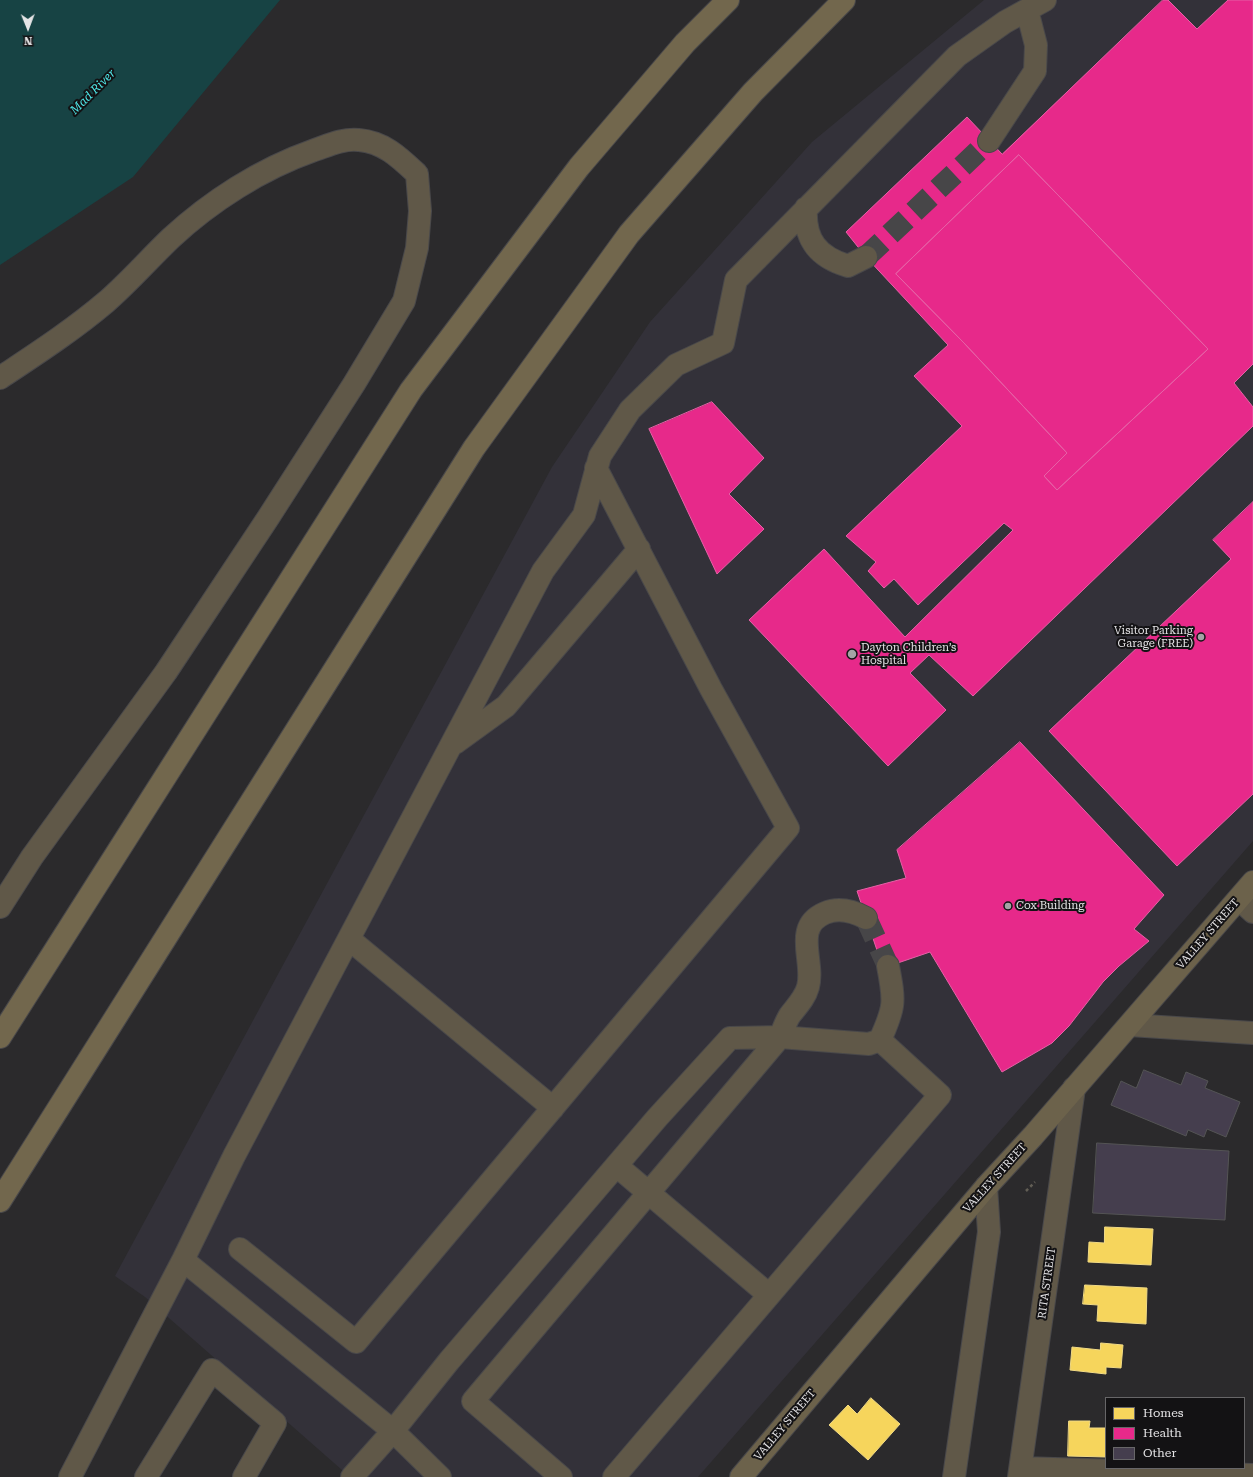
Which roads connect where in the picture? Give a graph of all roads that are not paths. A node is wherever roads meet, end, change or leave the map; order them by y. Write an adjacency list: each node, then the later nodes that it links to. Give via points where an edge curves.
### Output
1 (728, 0): 19 (highway, via 685,43 579,167 411,390)
2 (844, 0): 24 (highway, via 753,92 629,234 474,448)
3 (1036, 5): 4 (street, via 1035,71); 5 (street, via 1005,22 957,56)
4 (989, 140)
5 (806, 208): 6 (street, via 806,222 811,239 819,252 832,261 848,266); 8 (street, via 736,280 723,343 676,365 630,410 600,456)
6 (866, 256)
7 (0, 378): 13 (street, via 65,334 106,301 172,237 211,206 253,178 297,156 340,141 358,140 376,143 393,152 417,174 420,211 417,248 404,301 324,431 170,666 32,857)
8 (596, 468): 9 (street); 10 (street, via 584,515 543,571)
9 (639, 549): 10 (street, via 506,706); 23 (street, via 711,689 788,828)
10 (450, 747): 15 (street)
11 (1253, 882): 12 (main road, VALLEY STREET)
12 (1246, 905): 17 (main road, VALLEY STREET)
13 (0, 908)
14 (866, 918): 20 (street, via 844,910 829,911 817,916 809,926 806,943 808,987 799,1006 790,1015)
15 (349, 939): 23 (street); 31 (street, via 234,1156)
16 (888, 966): 21 (street, via 894,994 892,1013)
17 (1130, 1025): 18 (street); 22 (main road, VALLEY STREET)
18 (1253, 1033)
19 (0, 1037)
20 (780, 1037): 21 (street, via 869,1044); 25 (street, via 730,1038); 27 (street)
21 (880, 1040): 32 (street, via 940,1095)
22 (1074, 1088): 26 (main road, VALLEY STREET); 34 (street, RITA STREET)
23 (553, 1108): 30 (street, via 356,1342)
24 (35, 1148): 28 (highway); 29 (highway)
25 (616, 1166): 27 (street); 33 (street, via 449,1361)
26 (986, 1187): 44 (main road, VALLEY STREET); 45 (street, via 989,1232)
27 (648, 1193): 32 (street); 42 (street, via 473,1401)
28 (0, 1201)
29 (0, 1210)
30 (240, 1249)
31 (183, 1260): 33 (street); 37 (street)
32 (769, 1295): 43 (street)
33 (393, 1431): 40 (street); 41 (street)
34 (1020, 1473): 35 (street)
35 (1185, 1475): 36 (street)
36 (1253, 1475)
37 (70, 1477)
38 (146, 1477): 39 (street, via 212,1370 275,1423)
39 (244, 1477)
40 (352, 1477)
41 (440, 1477)
42 (561, 1477)
43 (614, 1477)
44 (741, 1477)
45 (954, 1477)

